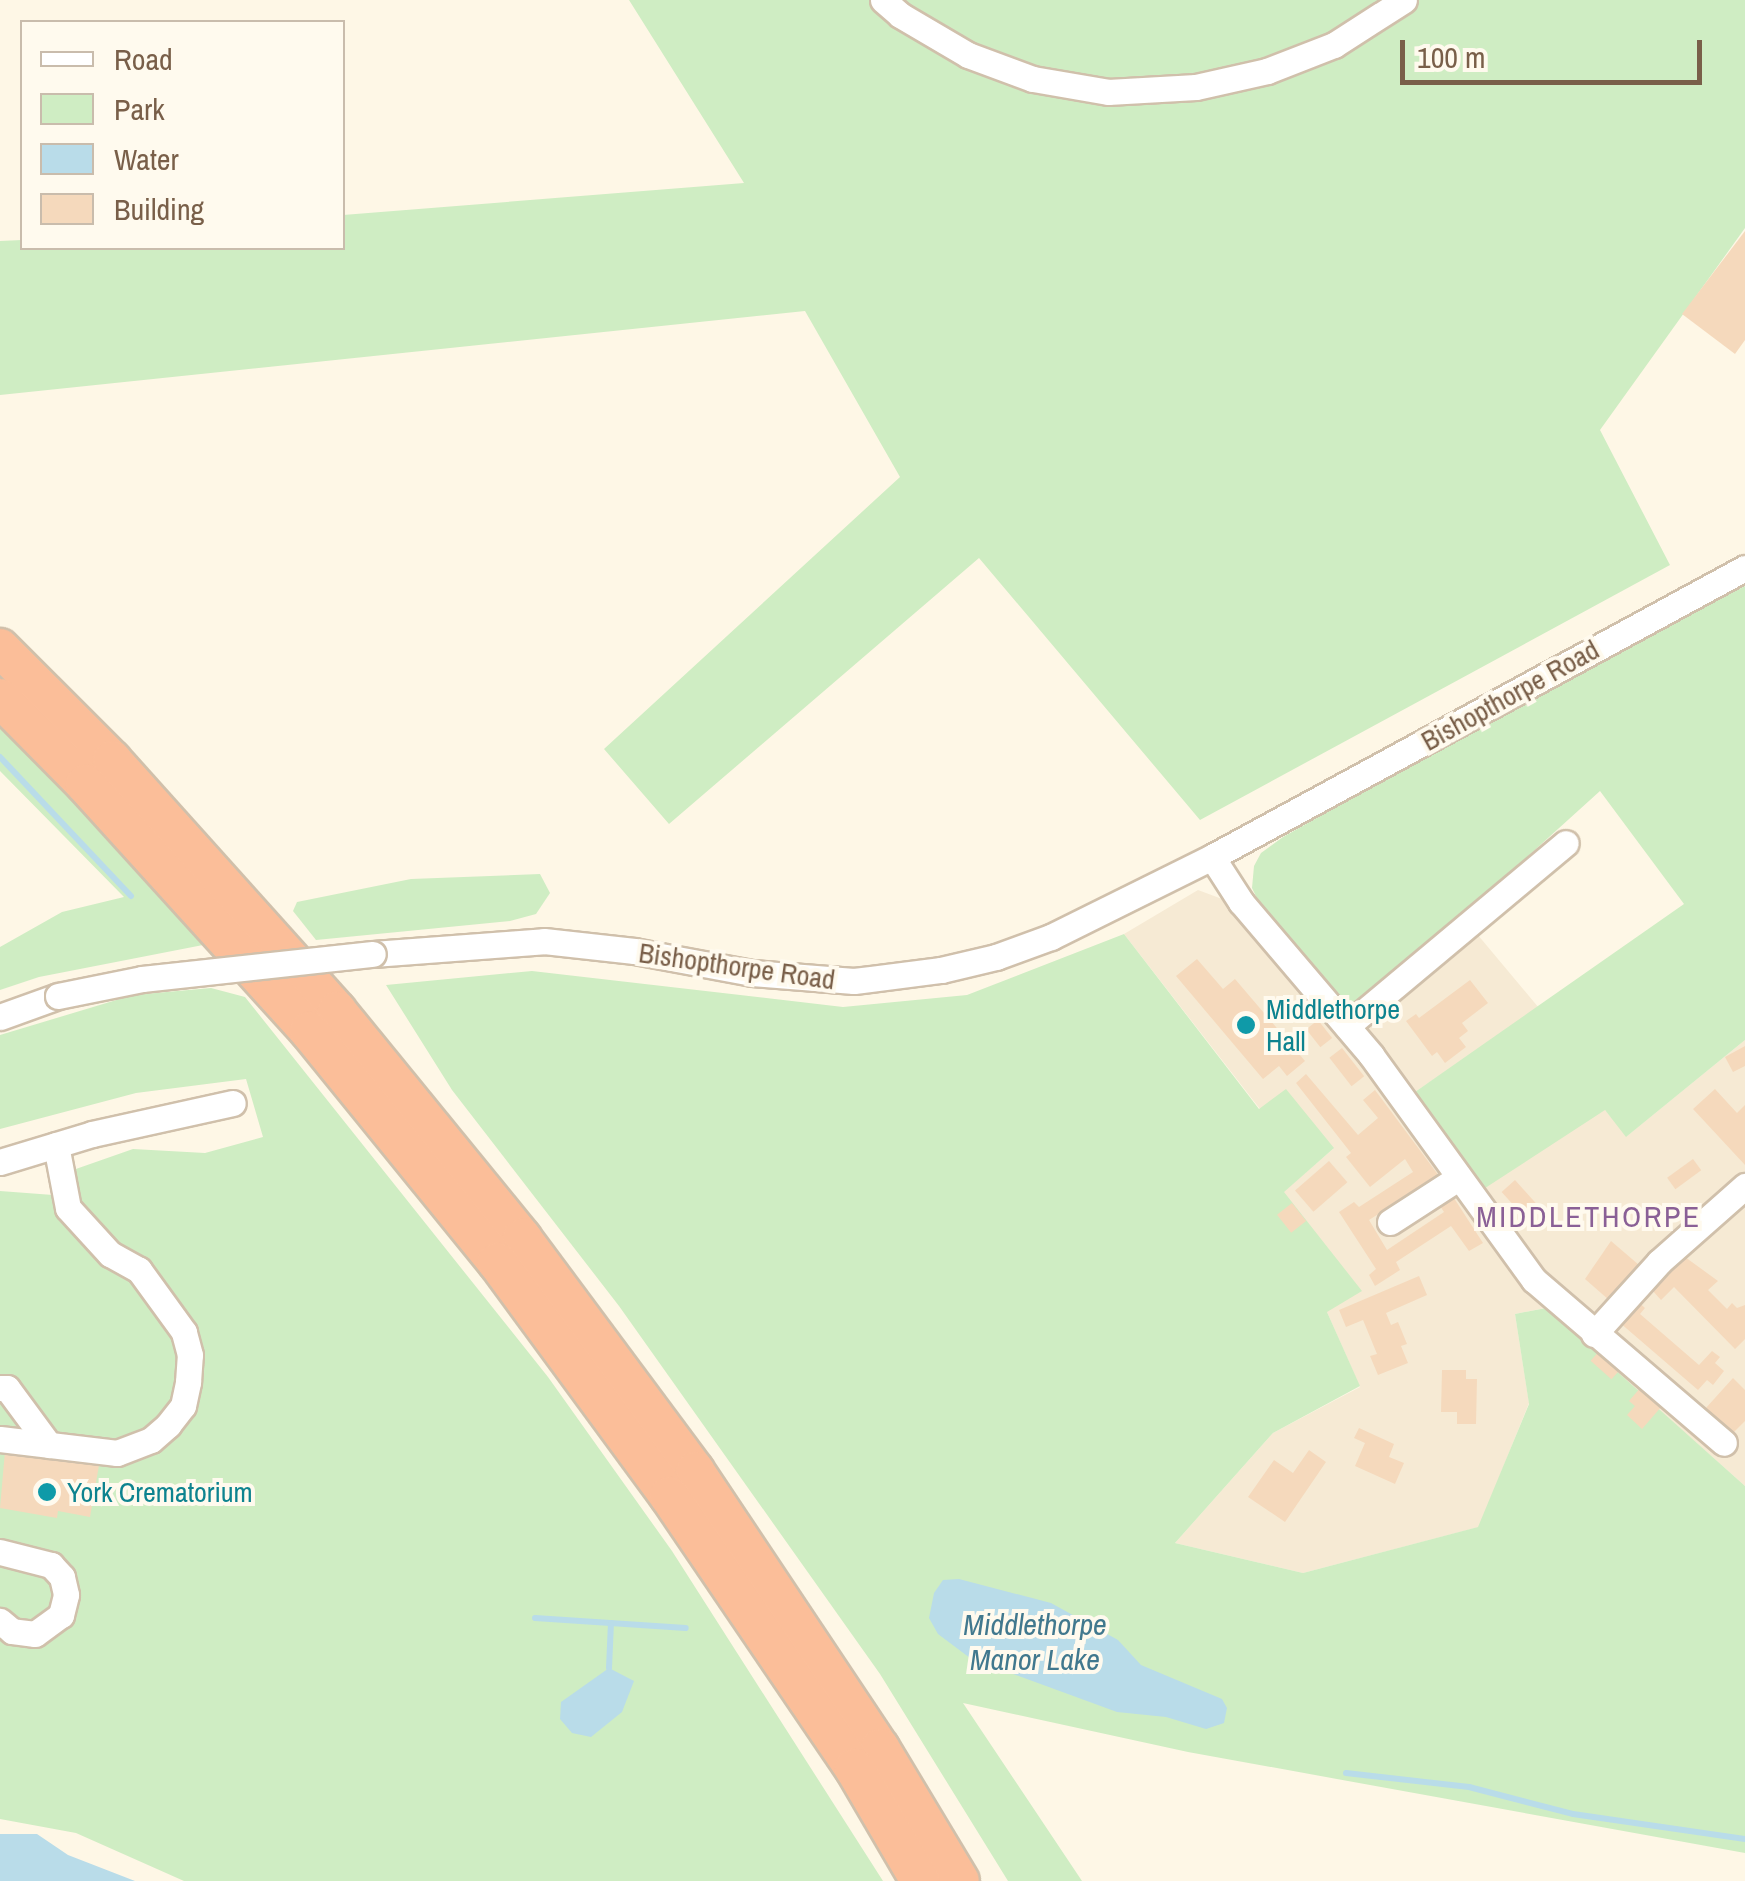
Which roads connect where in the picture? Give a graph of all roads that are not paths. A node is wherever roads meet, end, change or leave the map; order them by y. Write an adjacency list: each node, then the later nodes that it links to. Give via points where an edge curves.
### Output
1 (883, 0): 2 (street, via 968,55 1034,79 1108,92 1196,86 1267,71 1334,45)
2 (1404, 0)
3 (1745, 568): 7 (street, Bishopthorpe Road)
4 (0, 648): 24 (highway, via 112,760 337,1011 522,1238 695,1472 880,1748)
5 (0, 698): 23 (highway, via 309,1031 497,1262 670,1496 854,1768)
6 (1566, 844): 9 (street)
7 (1212, 857): 8 (street, Bishopthorpe Road, bridge, via 996,956 854,982 544,941 142,979 58,996); 9 (street, via 1241,902)
8 (0, 1017)
9 (1347, 1026): 13 (street)
10 (233, 1104): 11 (street)
11 (56, 1145): 12 (street); 20 (street, via 68,1208 168,1304 190,1356 183,1406 151,1440 117,1453)
12 (0, 1162)
13 (1458, 1178): 15 (street); 16 (street, via 1526,1272)
14 (1745, 1186): 16 (street, via 1658,1262)
15 (1390, 1222)
16 (1594, 1334): 19 (street)
17 (0, 1388): 20 (street, via 7,1388)
18 (0, 1439): 20 (street)
19 (1724, 1443)
20 (50, 1445)
21 (0, 1552): 22 (street, via 51,1565 66,1595 61,1615 35,1634)
22 (0, 1622)
23 (920, 1881)
24 (960, 1881)

